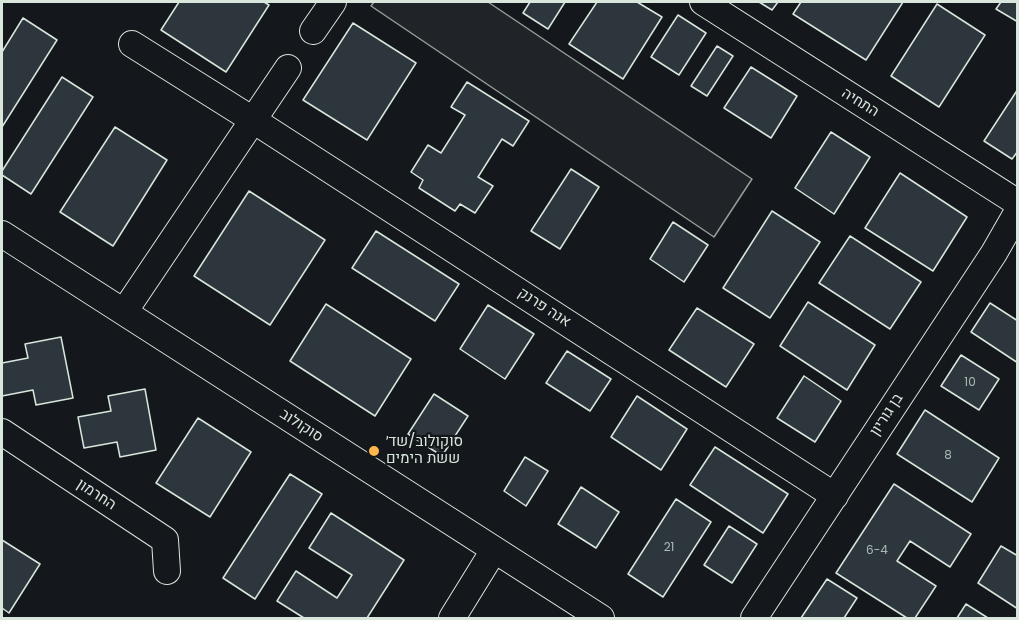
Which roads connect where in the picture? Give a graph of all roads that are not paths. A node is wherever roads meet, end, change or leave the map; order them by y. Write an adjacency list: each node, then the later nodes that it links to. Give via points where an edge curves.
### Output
1 (333, 2): 3 (street)
2 (704, 2): 7 (street, התחיה)
3 (313, 31)
4 (132, 44): 6 (street, אנה פרנק)
5 (288, 68): 6 (street)
6 (253, 120): 10 (street); 12 (street, אנה פרנק)
7 (1017, 203)
8 (1017, 211): 12 (street, בן גוריון, via 994,253)
9 (2, 234): 10 (street, סוקולוב)
10 (124, 312): 13 (street, סוקולוב)
11 (2, 432): 14 (street, החרמון, via 165,540)
12 (835, 496): 17 (street, בן גוריון)
13 (494, 550): 15 (street); 16 (street, סוקולוב)
14 (167, 571)
15 (452, 618)
16 (601, 618)
17 (754, 618)

